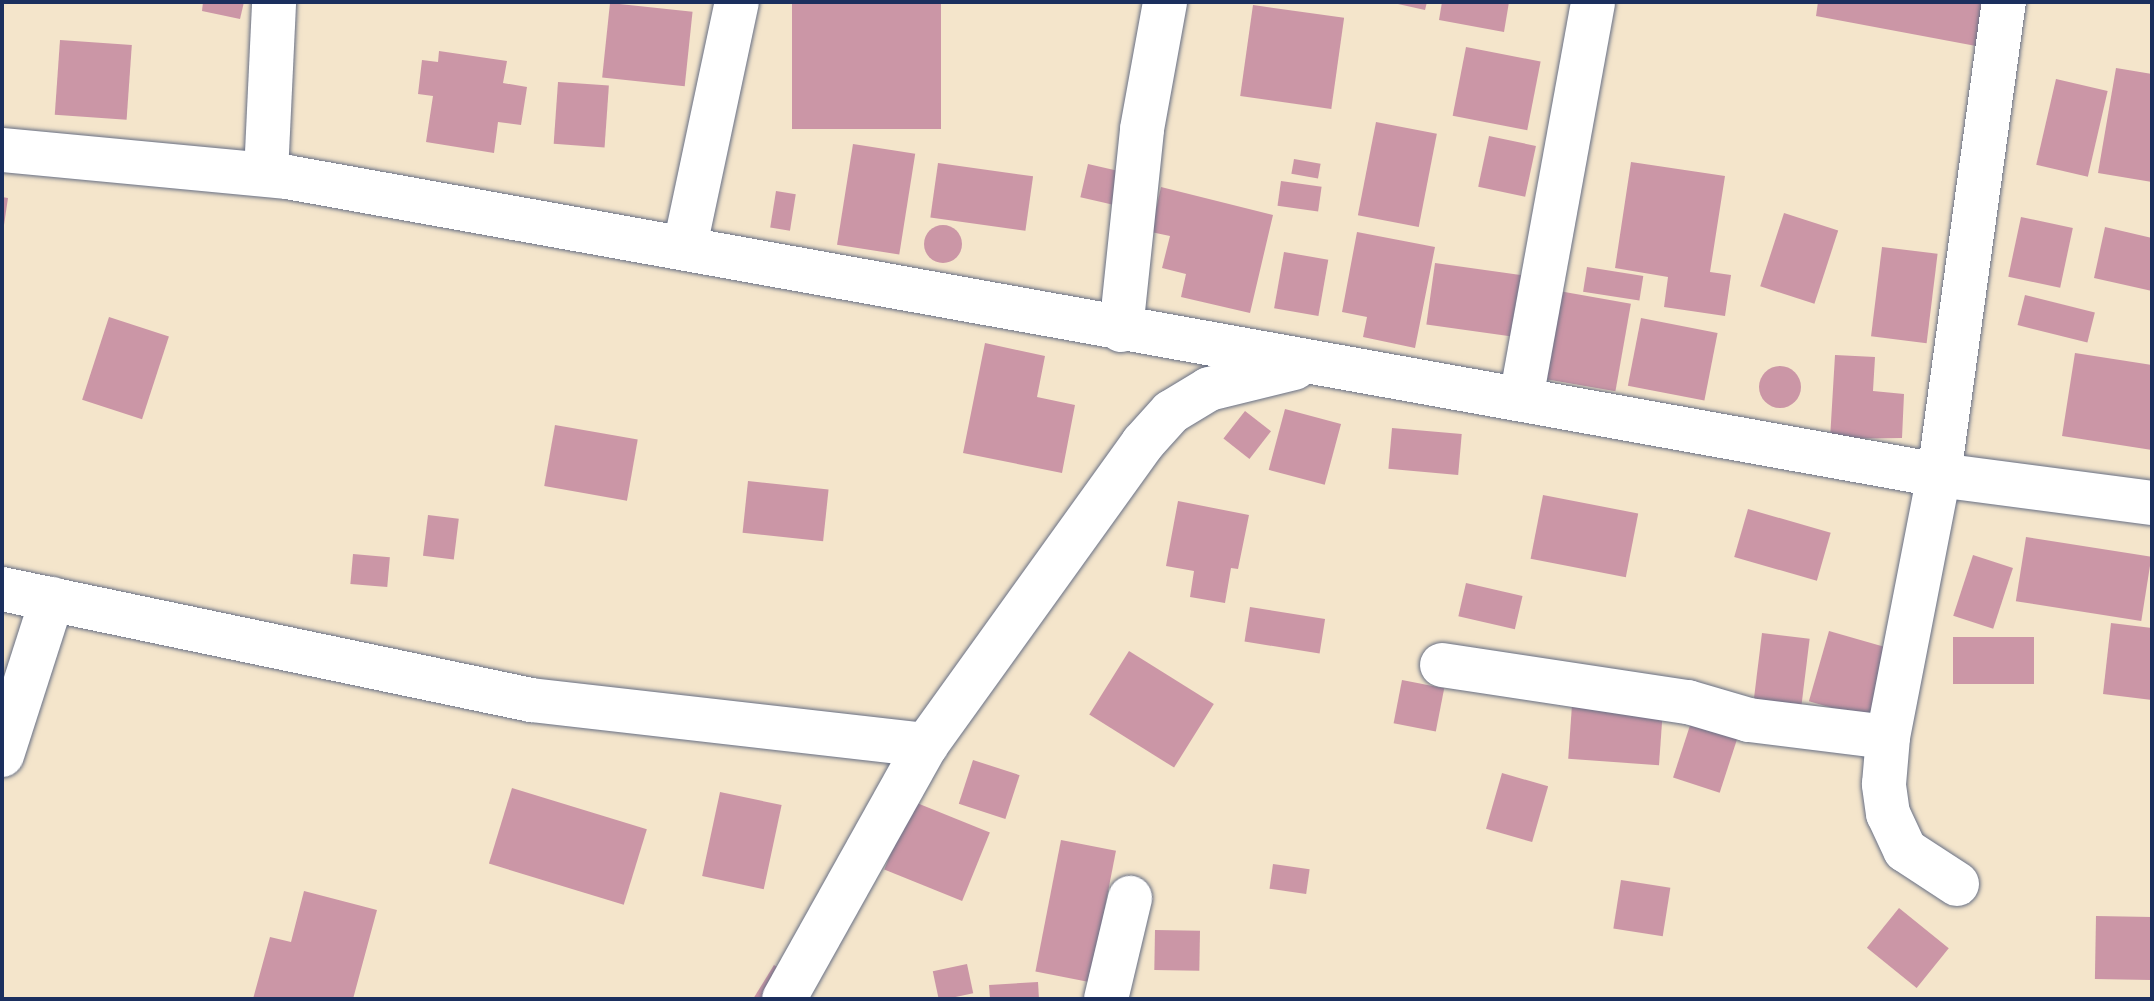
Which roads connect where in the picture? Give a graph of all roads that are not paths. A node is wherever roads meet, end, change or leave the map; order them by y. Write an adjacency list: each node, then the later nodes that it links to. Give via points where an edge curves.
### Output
1 (274, 2): 7 (street)
2 (737, 2): 8 (street)
3 (1165, 2): 9 (street, via 1142,129)
4 (1593, 2): 11 (street)
5 (2004, 2): 12 (street)
6 (2, 150): 7 (street)
7 (266, 174): 8 (street)
8 (685, 246): 9 (street)
9 (1121, 330): 10 (street)
10 (1308, 364): 11 (street); 18 (street, via 1209,389 1171,412 1143,443)
11 (1521, 399): 12 (street)
12 (1939, 475): 13 (street); 17 (street)
13 (2152, 503)
14 (2, 589): 15 (street)
15 (52, 599): 18 (street, via 531,700); 19 (street)
16 (1442, 665): 17 (street, via 1688,702 1749,720)
17 (1888, 737): 20 (street, via 1888,814 1905,850)
18 (926, 745): 22 (street)
19 (2, 755)
20 (1957, 884)
21 (1130, 898): 23 (street)
22 (784, 999)
23 (1106, 999)

